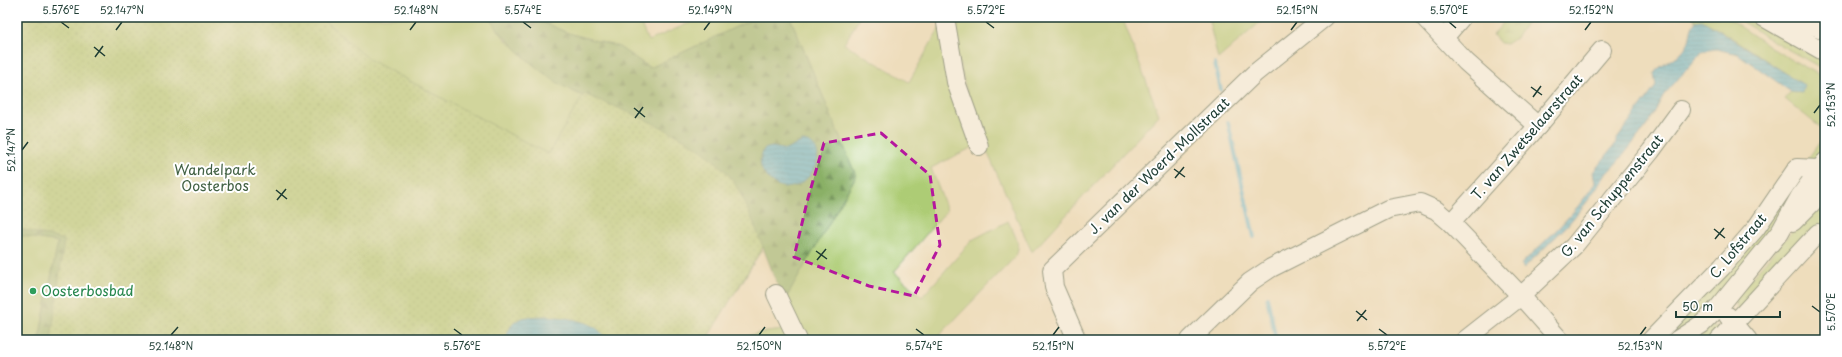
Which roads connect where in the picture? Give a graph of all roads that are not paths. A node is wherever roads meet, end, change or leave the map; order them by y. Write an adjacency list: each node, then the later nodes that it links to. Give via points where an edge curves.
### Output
1 (945, 17): 13 (street, via 956,82)
2 (1325, 17): 23 (street, J. van der Woerd-Mollstraat, via 1254,74 1052,270 1054,287)
3 (1424, 17): 8 (street)
4 (1462, 17): 8 (street)
5 (1763, 17): 10 (street)
6 (1790, 17): 7 (street)
7 (1825, 30)
8 (1444, 38): 12 (street, via 1466,62)
9 (1602, 50): 12 (street, T. van Zwetselaarstraat)
10 (1825, 52)
11 (1681, 110): 18 (street, G. van Schuppenstraat, via 1574,246)
12 (1538, 126): 15 (street, T. van Zwetselaarstraat)
13 (979, 146)
14 (1823, 172): 19 (street, via 1807,208 1780,232); 27 (street, C. Lofstraat, via 1797,168 1756,228)
15 (1451, 223): 18 (street); 24 (street, via 1436,210 1420,203 1388,209 1271,268 1255,279)
16 (1818, 233): 21 (street)
17 (776, 294): 22 (street)
18 (1521, 296): 25 (street, G. van Schuppenstraat); 26 (street)
19 (1719, 307): 20 (street); 21 (street)
20 (1702, 324): 28 (street); 29 (street)
21 (1735, 324): 30 (street); 31 (street)
22 (798, 340)
23 (1077, 340)
24 (1190, 340)
25 (1465, 340)
26 (1560, 340)
27 (1651, 340)
28 (1677, 340)
29 (1692, 340)
30 (1719, 340)
31 (1748, 340)

